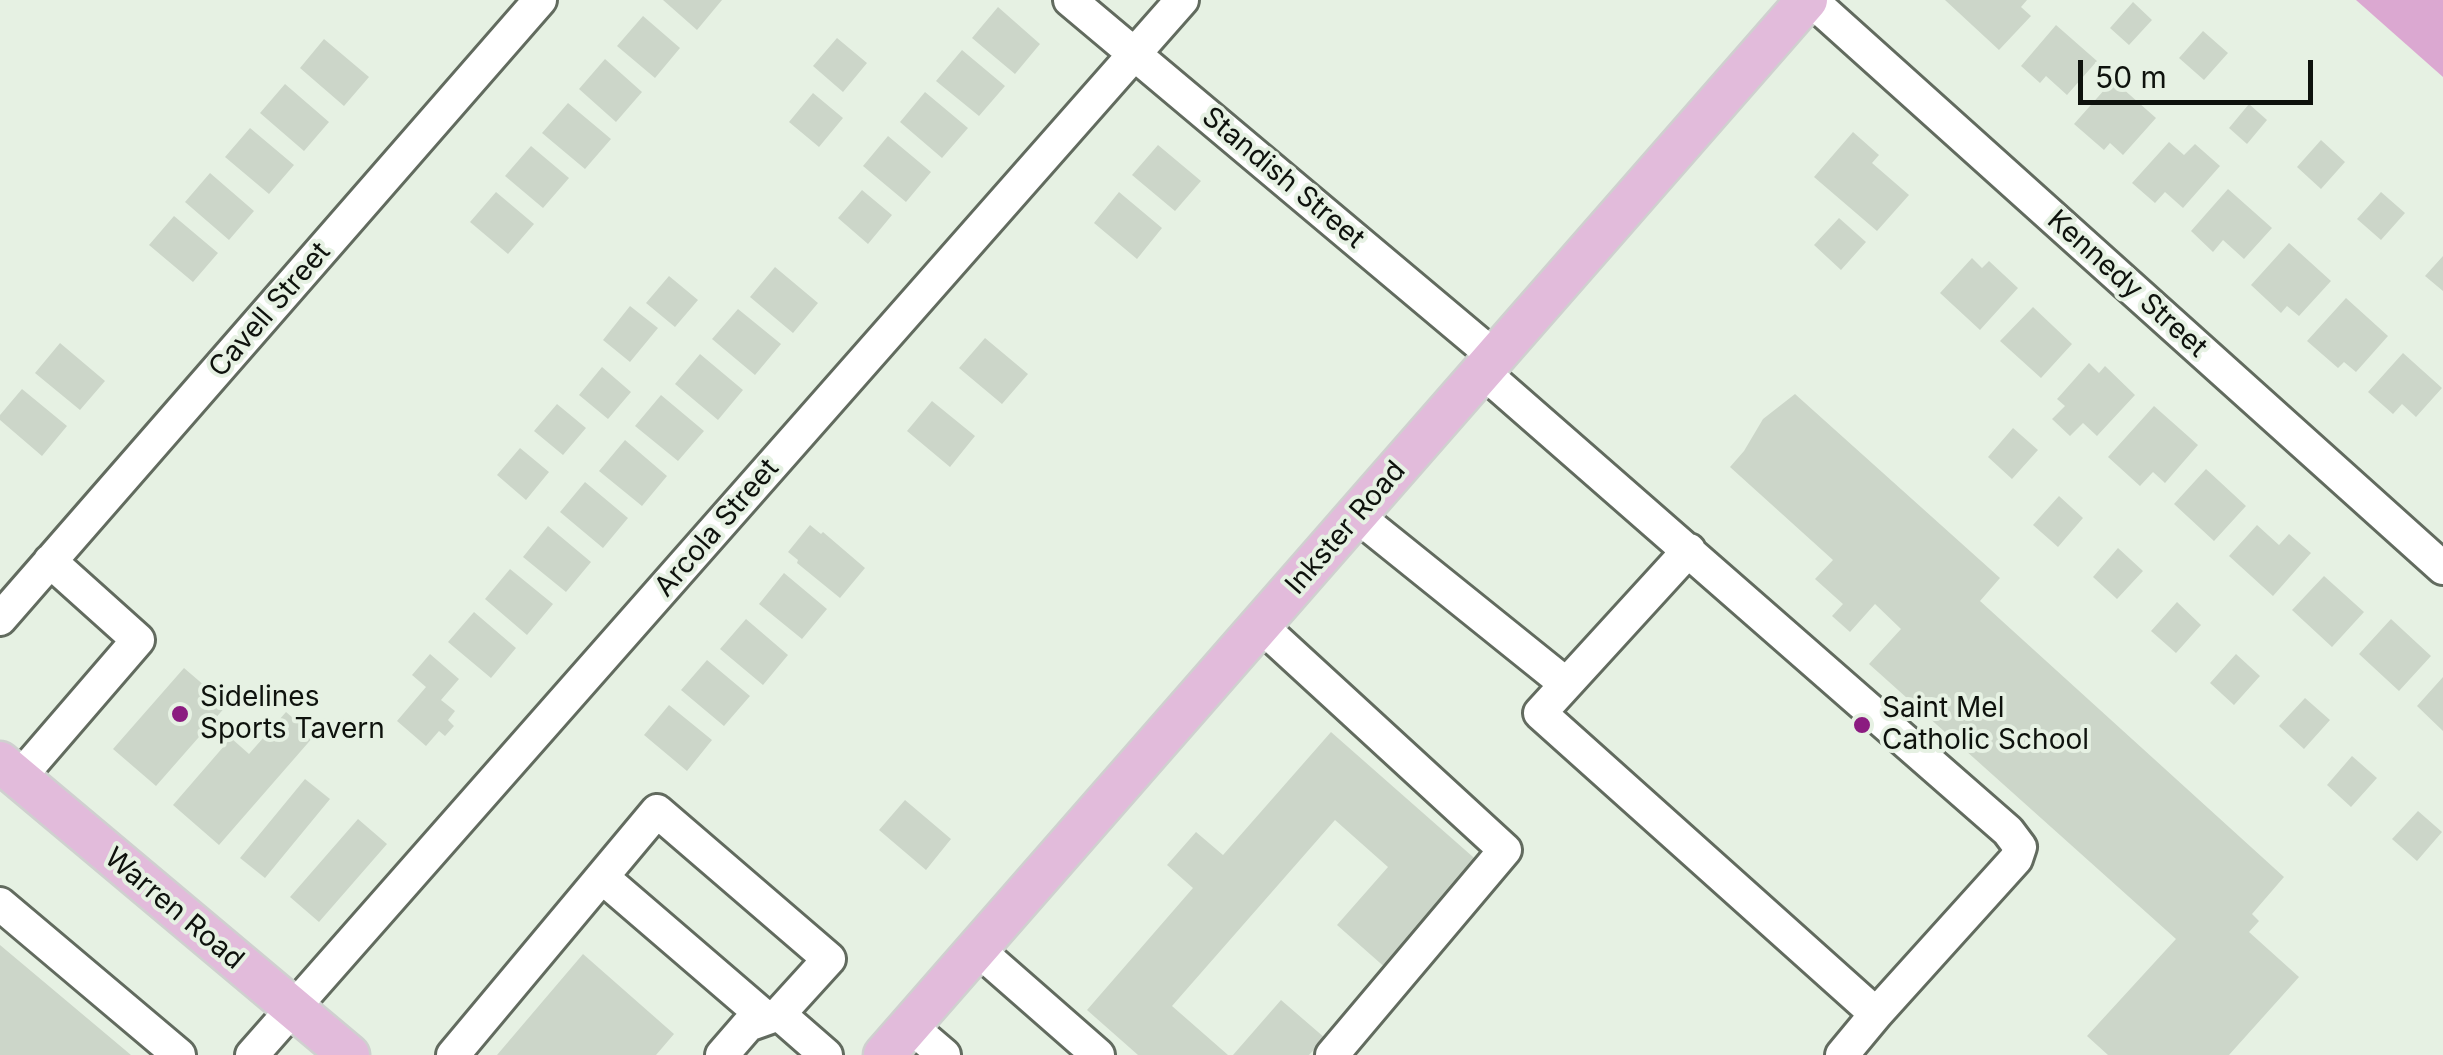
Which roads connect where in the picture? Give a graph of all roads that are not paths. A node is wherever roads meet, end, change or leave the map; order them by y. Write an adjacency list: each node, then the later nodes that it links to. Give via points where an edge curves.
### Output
1 (540, 0): 9 (street, Cavell Street)
2 (1070, 0): 5 (street, Standish Street)
3 (1182, 0): 5 (street, Arcola Street)
4 (1809, 0): 6 (main road, Inkster Road); 10 (street, Kennedy Street)
5 (1135, 54): 6 (street, Standish Street); 18 (street, Arcola Street)
6 (1489, 364): 7 (main road, Inkster Road); 8 (street, Standish Street)
7 (1356, 515): 12 (main road, Inkster Road); 13 (street)
8 (1689, 550): 13 (street); 19 (street, Standish Street, via 2008,830 2020,848)
9 (50, 561): 11 (street, Cavell Street); 14 (street, via 138,640)
10 (2443, 568)
11 (0, 619)
12 (1260, 626): 17 (main road, Inkster Road); 31 (street, via 1505,850)
13 (1566, 684): 19 (street, via 1540,713)
14 (10, 770): 18 (main road, Warren Road)
15 (602, 877): 20 (street); 20 (street, via 657,811 829,958); 26 (street)
16 (0, 904): 23 (street)
17 (976, 949): 21 (main road, Inkster Road); 30 (street)
18 (293, 1008): 24 (street, Arcola Street); 25 (main road, Warren Road)
19 (1876, 1014): 22 (street)
20 (773, 1016): 27 (street, via 748,1025); 28 (street)
21 (897, 1040): 29 (street)
22 (1844, 1052)
23 (179, 1055)
24 (252, 1055)
25 (348, 1055)
26 (453, 1055)
27 (722, 1055)
28 (826, 1055)
29 (944, 1055)
30 (1098, 1055)
31 (1332, 1055)

